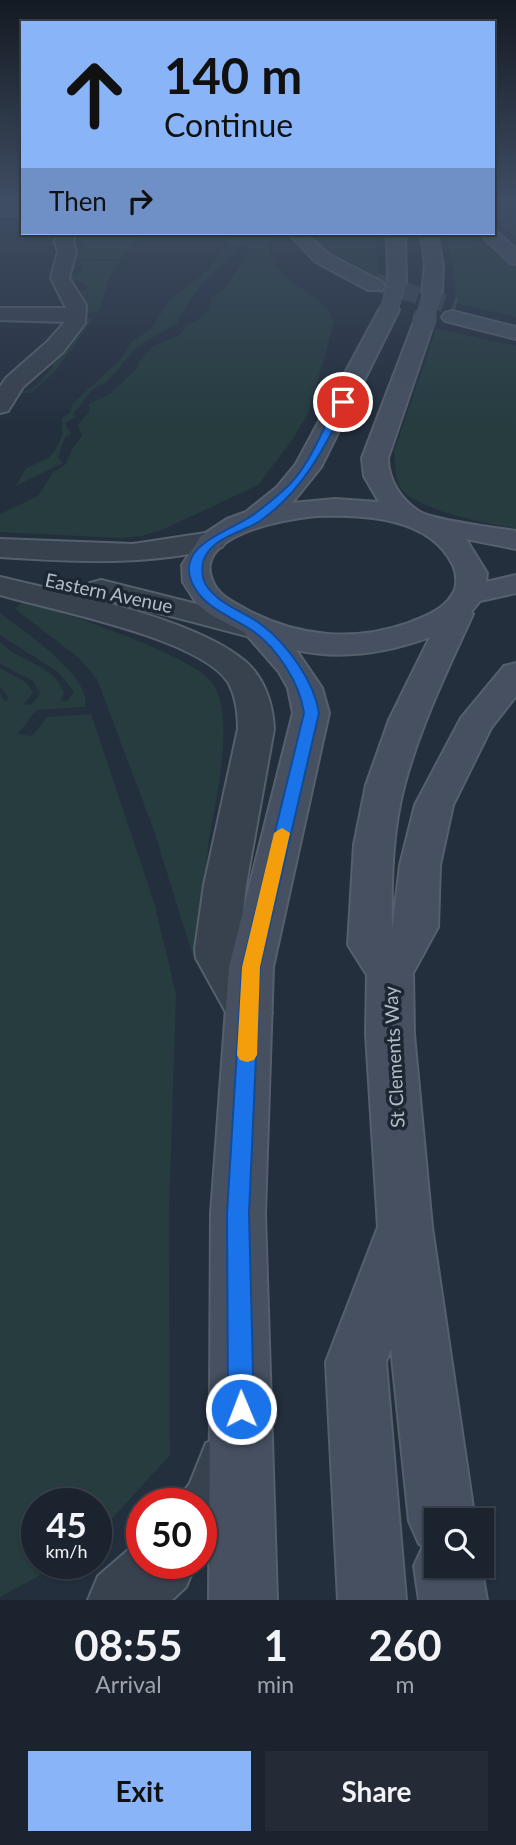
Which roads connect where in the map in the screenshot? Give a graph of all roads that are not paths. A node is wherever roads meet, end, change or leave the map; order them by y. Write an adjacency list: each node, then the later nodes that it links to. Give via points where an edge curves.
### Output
1 (60, 277): 7 (street)
2 (356, 277): 5 (main road)
3 (397, 277): 11 (main road, bridge, via 389,310 308,467 287,493)
4 (433, 277): 12 (main road, bridge, via 424,321 378,444 375,464 380,486)
5 (374, 284)
6 (0, 314): 7 (street)
7 (77, 314): 10 (street, via 63,339 14,383)
8 (516, 321): 9 (main road, via 454,312)
9 (516, 333)
10 (0, 406)
11 (256, 519): 12 (main road, via 335,508 383,511); 14 (main road)
12 (417, 520): 13 (main road); 19 (main road, via 445,536 467,557 474,571)
13 (516, 540)
14 (212, 541): 15 (street, Eastern Avenue, via 116,555); 20 (main road, via 199,557 198,582 215,604)
15 (0, 548)
16 (0, 573): 20 (street, Eastern Avenue, via 105,590)
17 (516, 584): 19 (main road)
18 (0, 586): 23 (street, via 180,640 225,661 246,684 256,729 217,949)
19 (467, 603): 20 (main road, via 407,637 349,646 304,642); 22 (main road, St Clements Way, via 407,720 380,806 370,946)
20 (258, 628): 23 (main road, via 299,675 309,695 311,713 251,967)
21 (516, 673): 22 (main road, via 474,726 434,805 420,865 416,927)
22 (390, 973): 24 (main road, St Clements Way, via 390,1034)
23 (249, 1013): 25 (main road, via 238,1214)
24 (405, 1227): 27 (main road, St Clements Way); 32 (main road, St Clements Way, via 356,1362)
25 (241, 1409): 26 (street); 31 (main road)
26 (217, 1500)
27 (440, 1508)
28 (450, 1578): 33 (main road)
29 (145, 1579): 30 (street)
30 (122, 1600)
31 (243, 1600)
32 (372, 1600)
33 (453, 1600)

